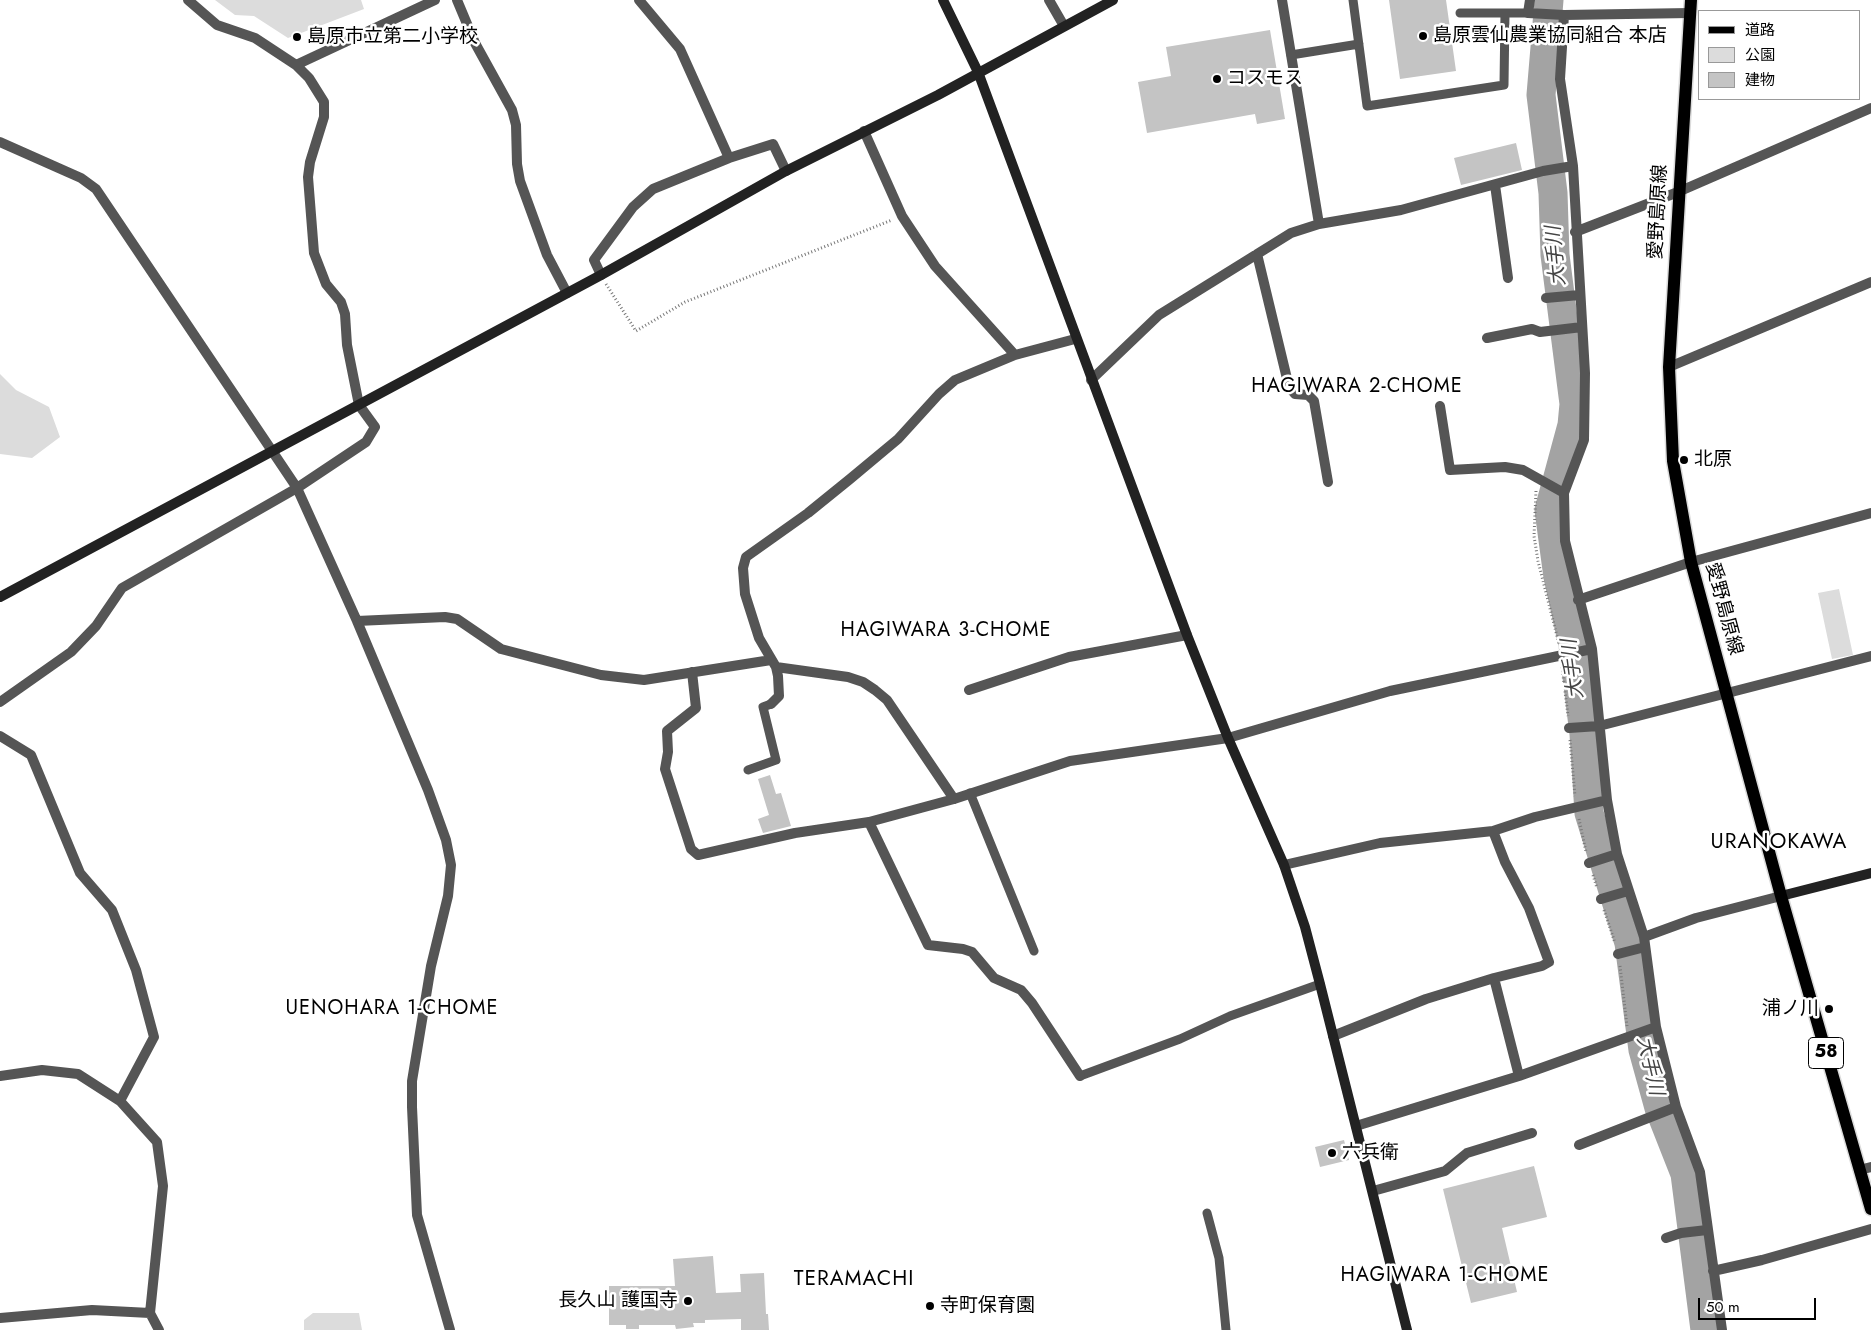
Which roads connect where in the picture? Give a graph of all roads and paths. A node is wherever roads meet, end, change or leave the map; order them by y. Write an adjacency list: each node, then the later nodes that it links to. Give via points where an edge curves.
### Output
1 (188, 0): 19 (street, via 217,25 254,38)
2 (435, 0): 19 (street)
3 (457, 0): 36 (street, via 475,43 512,110 520,181 547,255)
4 (639, 0): 24 (street, via 680,49)
5 (943, 0): 20 (street)
6 (1049, 0): 16 (street)
7 (1113, 0): 16 (street)
8 (1282, 0): 18 (street)
9 (1353, 0): 17 (lane)
10 (1530, 0): 14 (street)
11 (1690, 6): 15 (street); 28 (main road, 愛野島原線 / 58)
12 (1460, 14): 13 (lane)
13 (1504, 14): 14 (lane); 17 (lane, via 1504,85 1367,106)
14 (1533, 14): 15 (street)
15 (1562, 15): 25 (street, via 1560,79)
16 (1064, 26): 20 (street)
17 (1359, 44): 18 (lane)
18 (1291, 55): 30 (street)
19 (296, 65): 45 (street, via 309,78 324,102 324,116 308,177 314,253 326,284 345,314 347,345)
20 (978, 72): 22 (street); 41 (street)
21 (1871, 108): 28 (street)
22 (864, 130): 26 (street); 29 (street)
23 (0, 142): 47 (street, via 81,178 96,188)
24 (729, 158): 26 (street, via 773,144); 33 (street, via 668,182 645,196 633,207 594,260)
25 (1570, 166): 27 (street); 31 (street)
26 (786, 171): 33 (street)
27 (1495, 185): 30 (street, via 1401,210); 34 (street)
28 (1678, 192): 31 (street); 43 (main road, 愛野島原線 / 58)
29 (902, 216): 33 (path, via 685,302 636,331); 42 (street, via 935,266)
30 (1319, 224): 32 (street, via 1291,233)
31 (1575, 232): 37 (street)
32 (1257, 254): 44 (street, via 1158,315); 49 (street, via 1289,386 1295,394 1308,395 1314,401)
33 (601, 275): 36 (street)
34 (1508, 278)
35 (1871, 282): 43 (street)
36 (567, 294): 45 (street)
37 (1576, 296): 38 (street); 39 (street)
38 (1548, 298)
39 (1578, 327): 40 (street, via 1540,332 1532,329); 51 (street, via 1585,373 1584,440)
40 (1487, 338)
41 (1075, 339): 42 (street); 44 (street)
42 (1015, 355): 61 (street, via 956,380 898,439 850,480 746,558 743,568 745,594 759,638)
43 (1669, 367): 53 (main road, 愛野島原線 / 58, via 1673,461)
44 (1091, 380): 57 (street)
45 (359, 405): 47 (street); 50 (street, via 374,427 366,442)
46 (1440, 406): 48 (street, via 1450,470 1506,467 1523,470)
47 (273, 451): 50 (street); 54 (street)
48 (1541, 479): 51 (street); 59 (path, via 1536,492 1534,536)
49 (1328, 482)
50 (297, 488): 56 (street); 65 (street, via 122,588 96,626 71,652)
51 (1562, 492): 55 (street, via 1565,541)
52 (1871, 513): 53 (street)
53 (1691, 562): 55 (street); 64 (main road, 愛野島原線 / 58)
54 (0, 597)
55 (1578, 600): 58 (street)
56 (357, 621): 62 (street, via 451,618 501,649 601,675 644,680); 112 (street, via 428,790 446,840 451,865 448,896 431,966 412,1080 417,1215)
57 (1187, 635): 63 (street, via 1069,657); 70 (street)
58 (1589, 650): 59 (street); 67 (street)
59 (1562, 655): 68 (path); 70 (street, via 1390,691)
60 (1871, 656): 64 (street)
61 (774, 663): 62 (street); 66 (street, via 780,688 779,696); 73 (street, via 848,677 875,690 887,700)
62 (692, 672): 76 (street, via 696,708 667,731 668,752 664,769 695,854)
63 (969, 690)
64 (1726, 693): 67 (street); 83 (main road, 愛野島原線 / 58)
65 (0, 702)
66 (771, 704): 71 (lane, via 763,707 776,760)
67 (1596, 726): 68 (street); 74 (street)
68 (1571, 728): 75 (path)
69 (0, 736): 96 (street, via 31,755 80,873 112,910 136,970 154,1037)
70 (1228, 738): 72 (street, via 1070,761); 80 (street)
71 (748, 770)
72 (970, 793): 73 (street); 86 (lane)
73 (954, 798): 76 (street)
74 (1604, 800): 75 (street); 78 (street)
75 (1577, 806): 77 (street); 79 (path)
76 (869, 822): 94 (street, via 928,945 963,948 972,952 994,978 1021,990)
77 (1493, 831): 80 (street, via 1380,843); 88 (street, via 1529,908 1548,962)
78 (1615, 855): 79 (street); 82 (street)
79 (1591, 862): 84 (path)
80 (1284, 865): 89 (street)
81 (1871, 873): 83 (street)
82 (1626, 892): 84 (street); 85 (street)
83 (1781, 896): 85 (street, via 1696,918); 101 (main road, 愛野島原線 / 58)
84 (1603, 899): 87 (path)
85 (1644, 944): 87 (street); 90 (street)
86 (1034, 951)
87 (1619, 953): 92 (path)
88 (1494, 978): 91 (street, via 1426,999); 95 (street)
89 (1320, 984): 91 (street); 94 (lane)
90 (1653, 1027): 92 (street); 97 (street)
91 (1333, 1036): 98 (street)
92 (1629, 1036): 95 (street)
93 (0, 1076): 96 (street, via 42,1070 78,1074)
94 (1080, 1076)
95 (1519, 1076): 98 (street)
96 (120, 1101): 109 (street, via 156,1142 163,1186)
97 (1674, 1108): 100 (street); 106 (street, via 1700,1172)
98 (1356, 1126): 102 (street)
99 (1532, 1134): 102 (street, via 1467,1153 1445,1171)
100 (1579, 1146)
101 (1865, 1169): 103 (main road, 愛野島原線 / 58)
102 (1373, 1192): 114 (street)
103 (1871, 1209)
104 (1207, 1212): 113 (lane, via 1218,1258)
105 (1871, 1229): 108 (street)
106 (1705, 1230): 107 (street); 108 (street)
107 (1666, 1238)
108 (1713, 1271): 115 (street)
109 (150, 1312): 110 (street, via 92,1310); 111 (street)
110 (0, 1318)
111 (159, 1330)
112 (450, 1330)
113 (1226, 1330)
114 (1407, 1330)
115 (1722, 1330)

